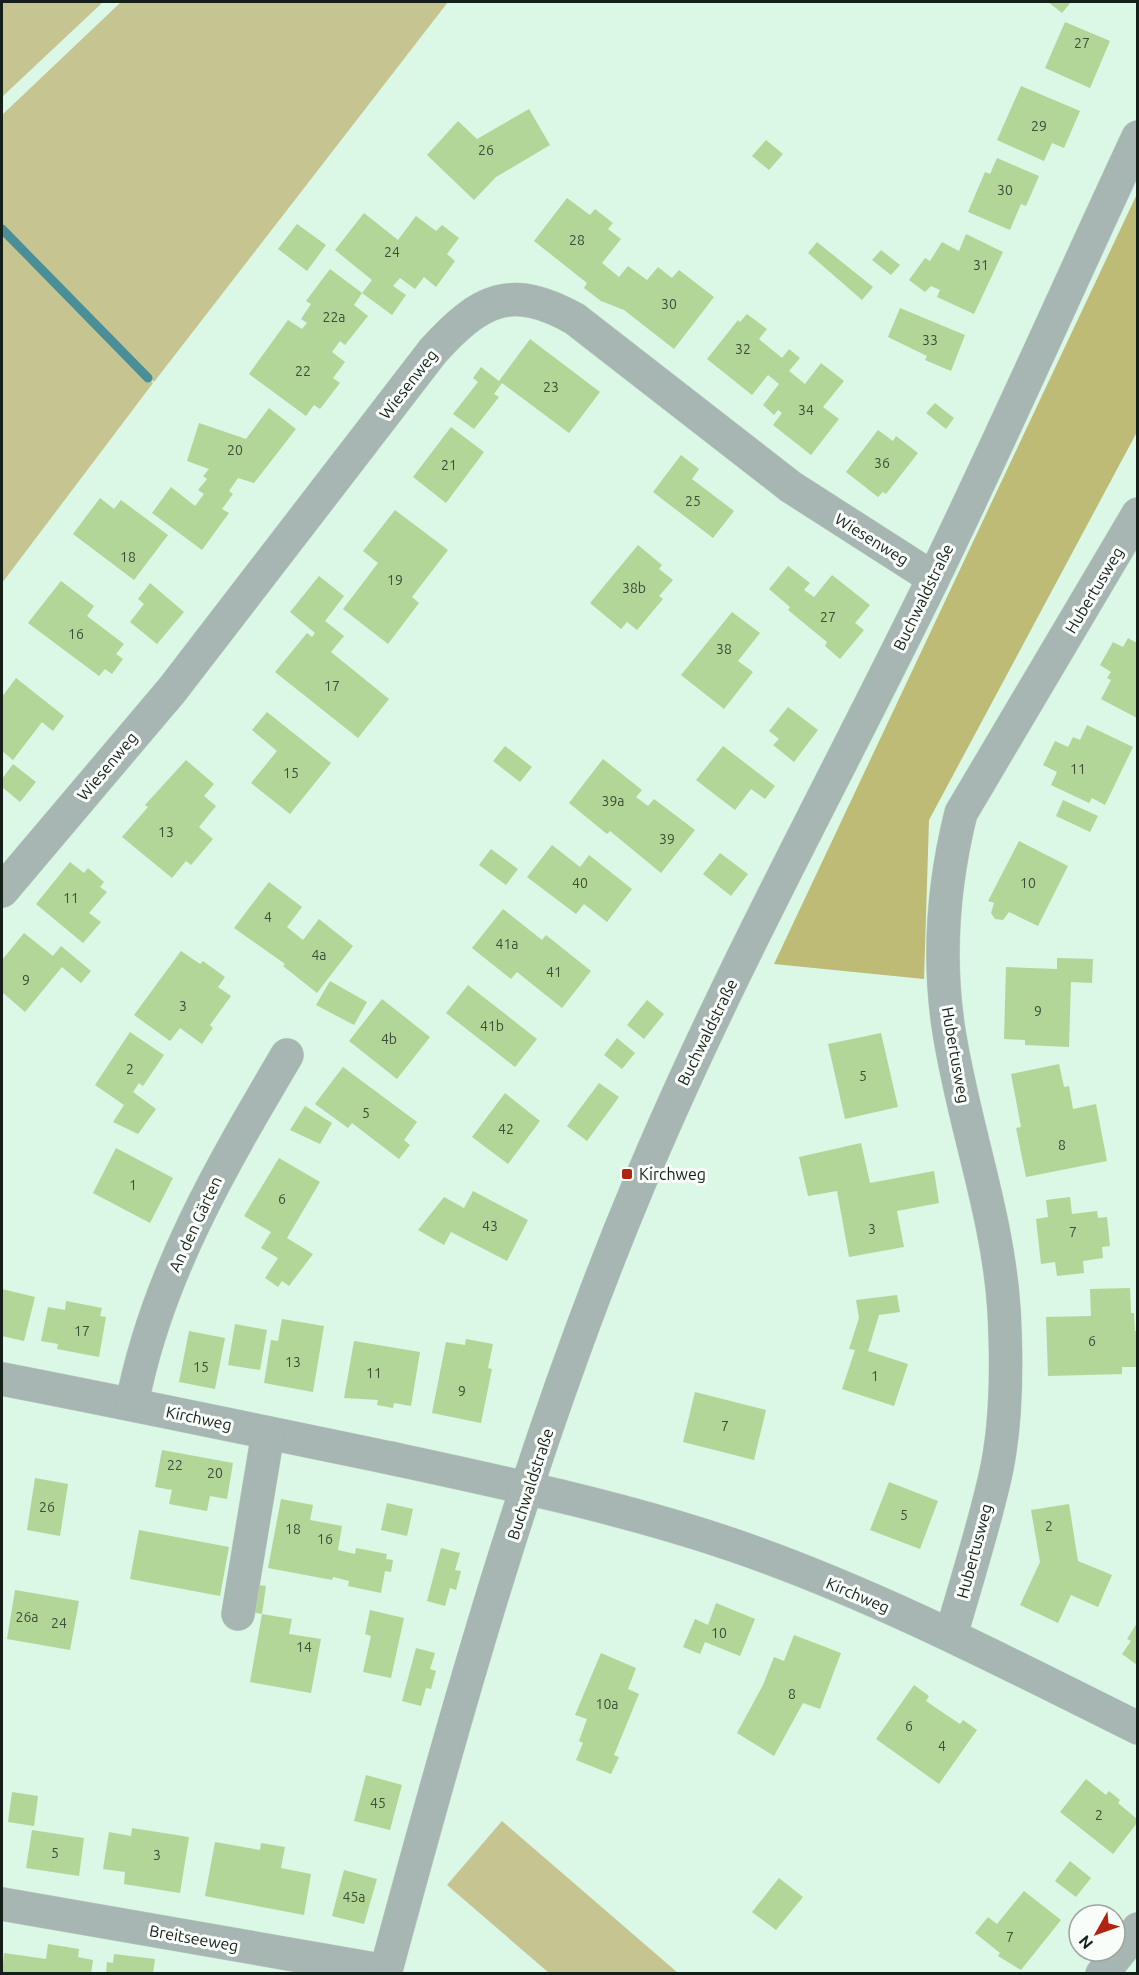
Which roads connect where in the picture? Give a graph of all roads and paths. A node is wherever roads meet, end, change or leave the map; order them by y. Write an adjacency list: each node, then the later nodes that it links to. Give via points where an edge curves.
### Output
1 (1137, 137): 3 (street, Buchwaldstraße)
2 (1137, 514): 11 (street, Hubertusweg, via 961,813 951,853 944,919 948,1024 1000,1269 1004,1340 995,1476)
3 (933, 578): 4 (street, Wiesenweg, via 790,487 575,319 536,300 511,298 496,302 466,320 433,351 172,690); 9 (street, Buchwaldstraße, via 690,1063 586,1315)
4 (2, 891)
5 (287, 1055): 7 (street, An den Gärten, via 208,1192 177,1260 147,1341)
6 (2, 1379): 7 (street, Kirchweg)
7 (132, 1404): 8 (street, Kirchweg)
8 (268, 1432): 9 (street, Kirchweg); 10 (street)
9 (528, 1488): 11 (street, Kirchweg, via 636,1515 734,1546); 15 (street, Buchwaldstraße, via 457,1709)
10 (238, 1614)
11 (951, 1635): 12 (street, Kirchweg)
12 (1137, 1728)
13 (2, 1904): 15 (street, Breitseeweg)
14 (1137, 1929): 16 (street)
15 (386, 1972)
16 (1102, 1974)

